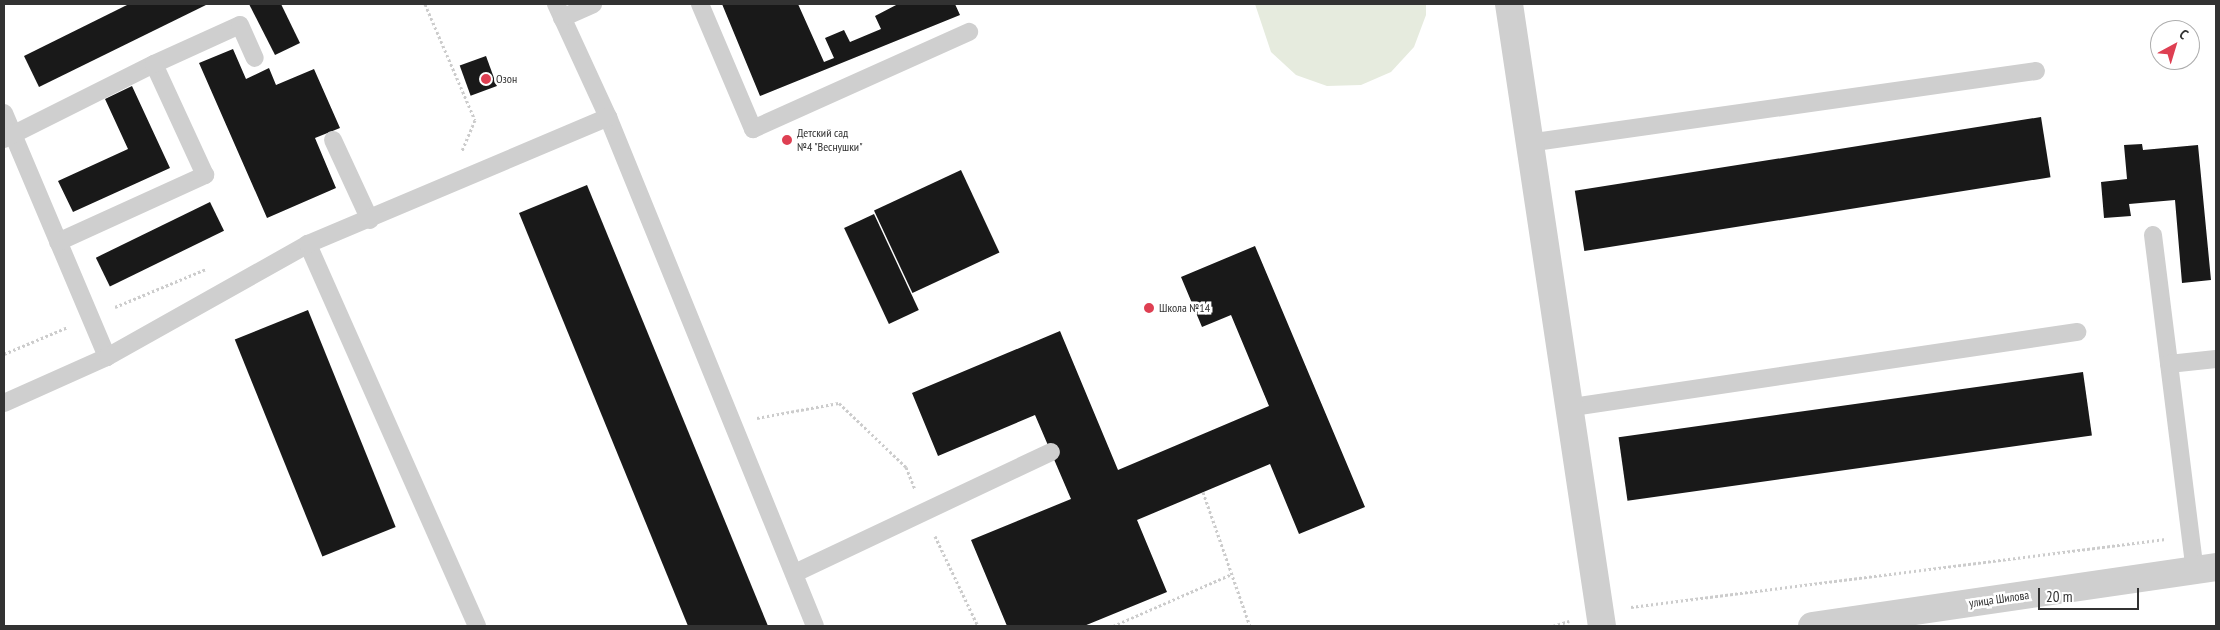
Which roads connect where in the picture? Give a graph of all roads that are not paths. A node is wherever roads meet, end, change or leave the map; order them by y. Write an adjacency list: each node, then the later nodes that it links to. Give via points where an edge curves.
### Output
1 (593, 4): 4 (lane)
2 (700, 4): 5 (lane, via 753,128)
3 (1509, 4): 13 (street)
4 (559, 11): 10 (lane)
5 (969, 32)
6 (255, 58): 7 (lane, via 240,25)
7 (154, 64): 11 (lane); 16 (lane, via 205,174)
8 (2036, 71): 13 (lane)
9 (4, 113): 11 (lane)
10 (608, 117): 14 (lane); 26 (lane)
11 (8, 137): 16 (lane)
12 (333, 140): 14 (lane)
13 (1528, 143): 23 (street)
14 (370, 220): 17 (lane)
15 (2153, 235): 21 (lane)
16 (58, 242): 19 (lane)
17 (308, 244): 19 (lane); 28 (lane)
18 (2077, 332): 23 (lane)
19 (107, 357): 22 (lane)
20 (2216, 359): 21 (lane)
21 (2169, 364): 25 (lane, via 2191,536)
22 (4, 403)
23 (1566, 408): 27 (street)
24 (1051, 452): 26 (lane)
25 (2206, 569): 30 (street, улица Шилова)
26 (795, 573): 29 (lane)
27 (1600, 619)
28 (477, 626)
29 (815, 626)
30 (1812, 626)

